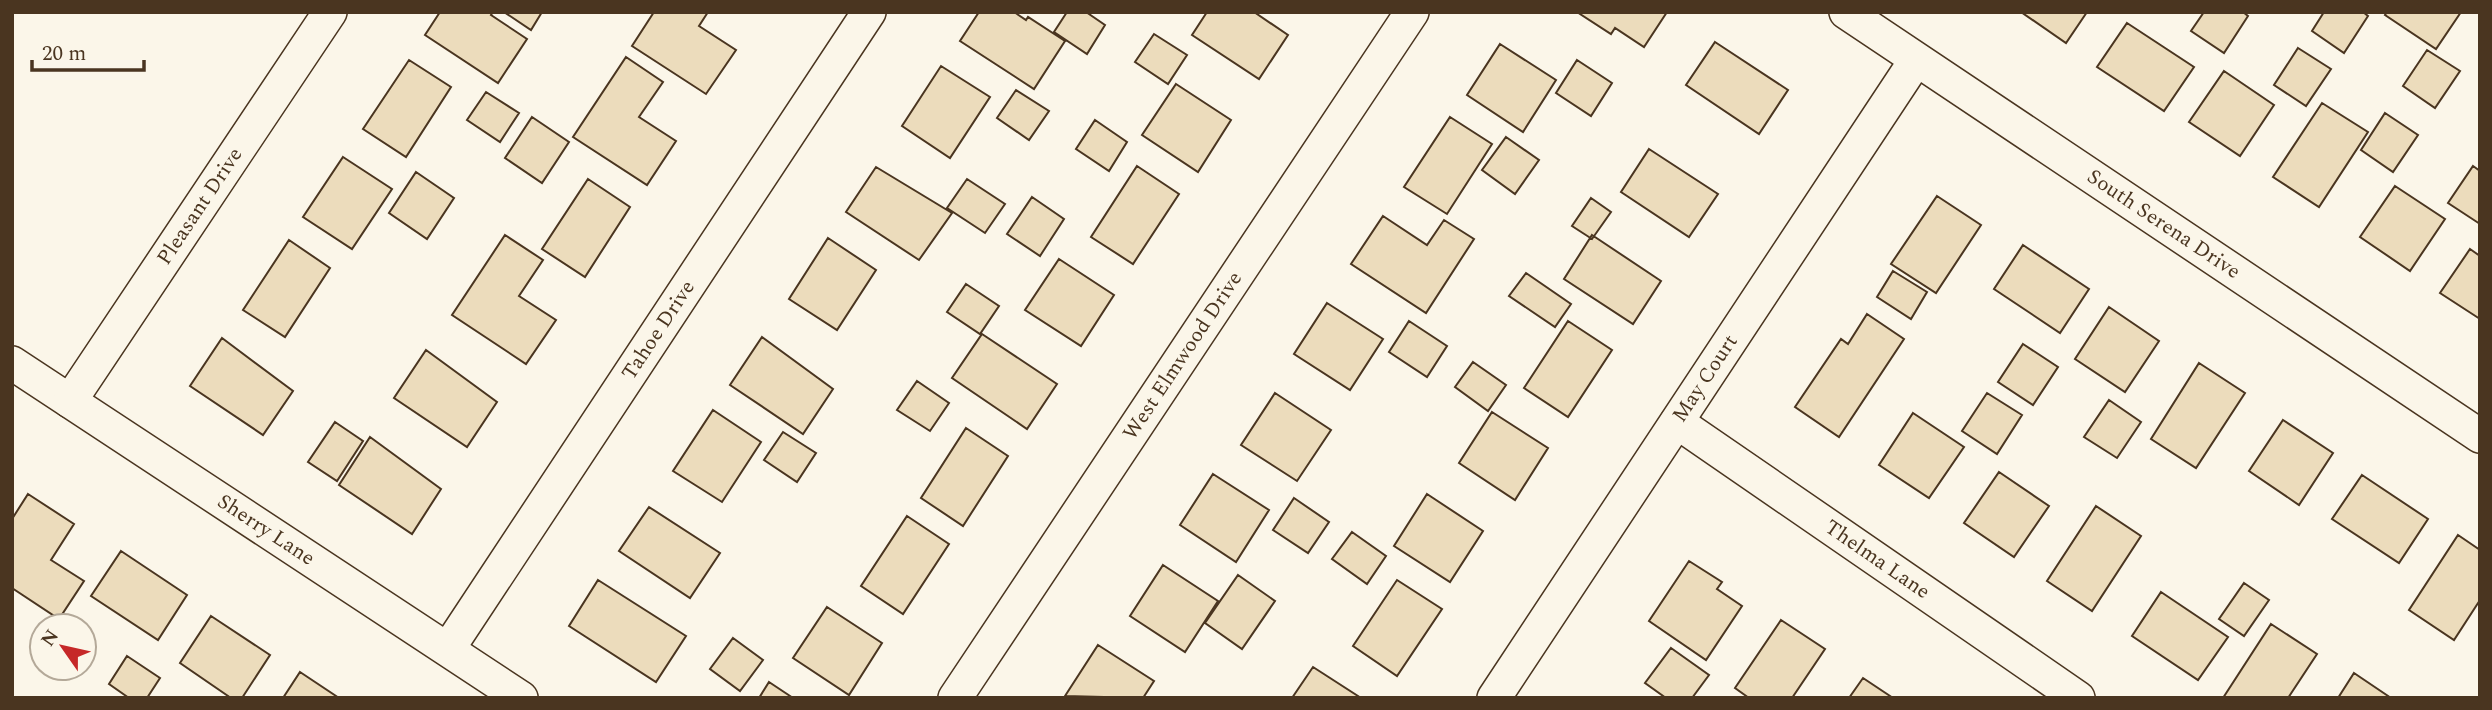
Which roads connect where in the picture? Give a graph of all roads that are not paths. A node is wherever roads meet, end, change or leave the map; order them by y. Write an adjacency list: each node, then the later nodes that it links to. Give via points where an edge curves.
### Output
1 (330, 12): 7 (street, Pleasant Drive)
2 (869, 12): 10 (street, Tahoe Drive)
3 (1412, 12): 12 (street, West Elmwood Drive)
4 (1846, 12): 5 (street, South Serena Drive)
5 (1916, 60): 8 (street, May Court); 9 (street, South Serena Drive)
6 (12, 363): 7 (street, Sherry Lane)
7 (70, 401): 10 (street, Sherry Lane)
8 (1677, 422): 13 (street, May Court); 14 (street, Thelma Lane)
9 (2480, 436)
10 (448, 649): 11 (street, Sherry Lane)
11 (521, 698)
12 (955, 698)
13 (1494, 698)
14 (2078, 698)

